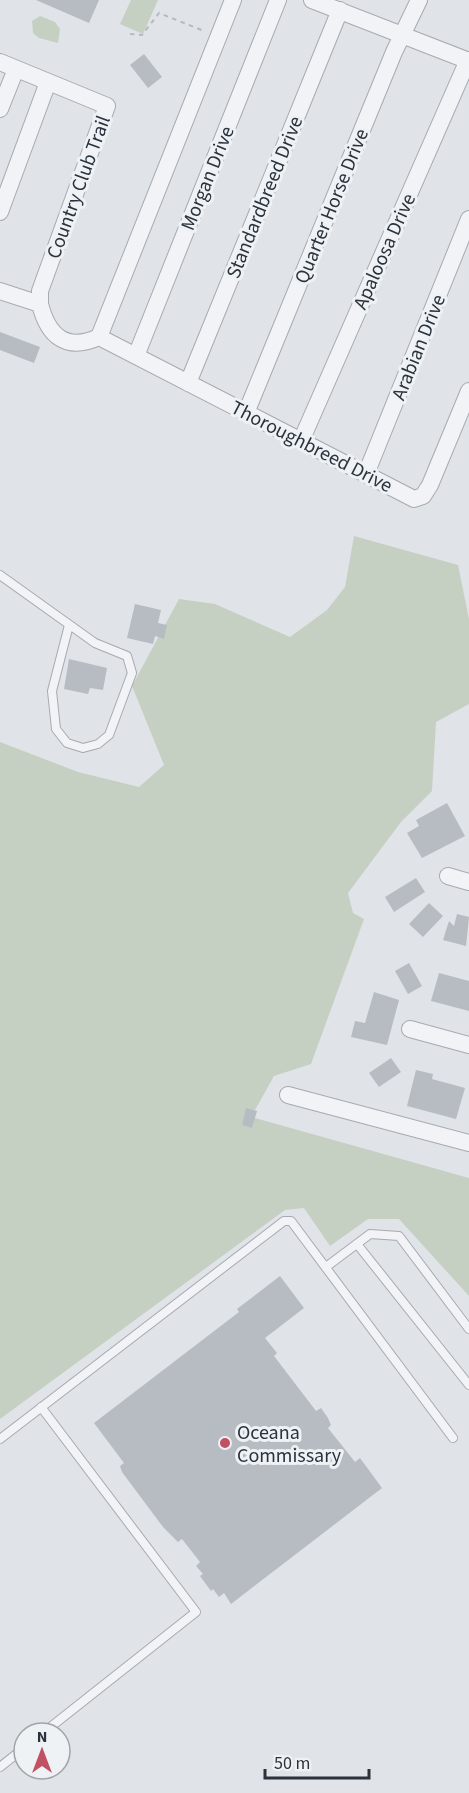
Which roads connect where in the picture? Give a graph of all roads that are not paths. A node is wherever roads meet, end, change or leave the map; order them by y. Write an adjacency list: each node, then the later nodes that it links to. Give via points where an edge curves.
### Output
1 (233, 0): 16 (street)
2 (278, 0): 17 (street, Morgan Drive)
3 (312, 0): 5 (street)
4 (419, 0): 6 (street, Quarter Horse Drive)
5 (340, 10): 6 (street); 18 (street, Standardbreed Drive)
6 (403, 34): 7 (street); 20 (street, Quarter Horse Drive)
7 (468, 61): 21 (street, Apaloosa Drive)
8 (0, 62): 9 (street, Country Club Trail)
9 (16, 69): 10 (street, Country Club Trail); 11 (street)
10 (48, 82): 12 (street); 15 (street, Country Club Trail, via 107,106 40,291)
11 (0, 109)
12 (0, 212)
13 (469, 219): 22 (street, Arabian Drive)
14 (0, 291): 15 (street)
15 (40, 304): 16 (street, via 53,335 68,342 87,343)
16 (99, 337): 17 (street, Thoroughbreed Drive)
17 (136, 356): 18 (street, Thoroughbreed Drive)
18 (188, 383): 20 (street, Thoroughbreed Drive)
19 (469, 391): 22 (street, Thoroughbreed Drive, via 423,496 414,499)
20 (246, 412): 21 (street, Thoroughbreed Drive)
21 (301, 441): 22 (street, Thoroughbreed Drive)
22 (366, 474)
23 (0, 575): 24 (lane)
24 (69, 625): 24 (lane, via 94,643 127,656 132,673 109,735 98,744 83,748 67,743 56,729 53,711 51,691)
25 (448, 876): 26 (street)
26 (469, 882)
27 (410, 1029): 28 (street)
28 (469, 1045)
29 (288, 1095): 30 (street)
30 (469, 1143)
31 (357, 1244): 32 (lane); 33 (lane, via 370,1234 399,1236); 34 (lane)
32 (326, 1267): 35 (lane, via 291,1221 284,1221); 36 (lane)
33 (469, 1329)
34 (469, 1385)
35 (41, 1407): 37 (lane); 38 (lane, via 196,1612)
36 (453, 1438)
37 (0, 1439)
38 (58, 1721)
39 (12, 1758): 40 (lane)
40 (0, 1767)

